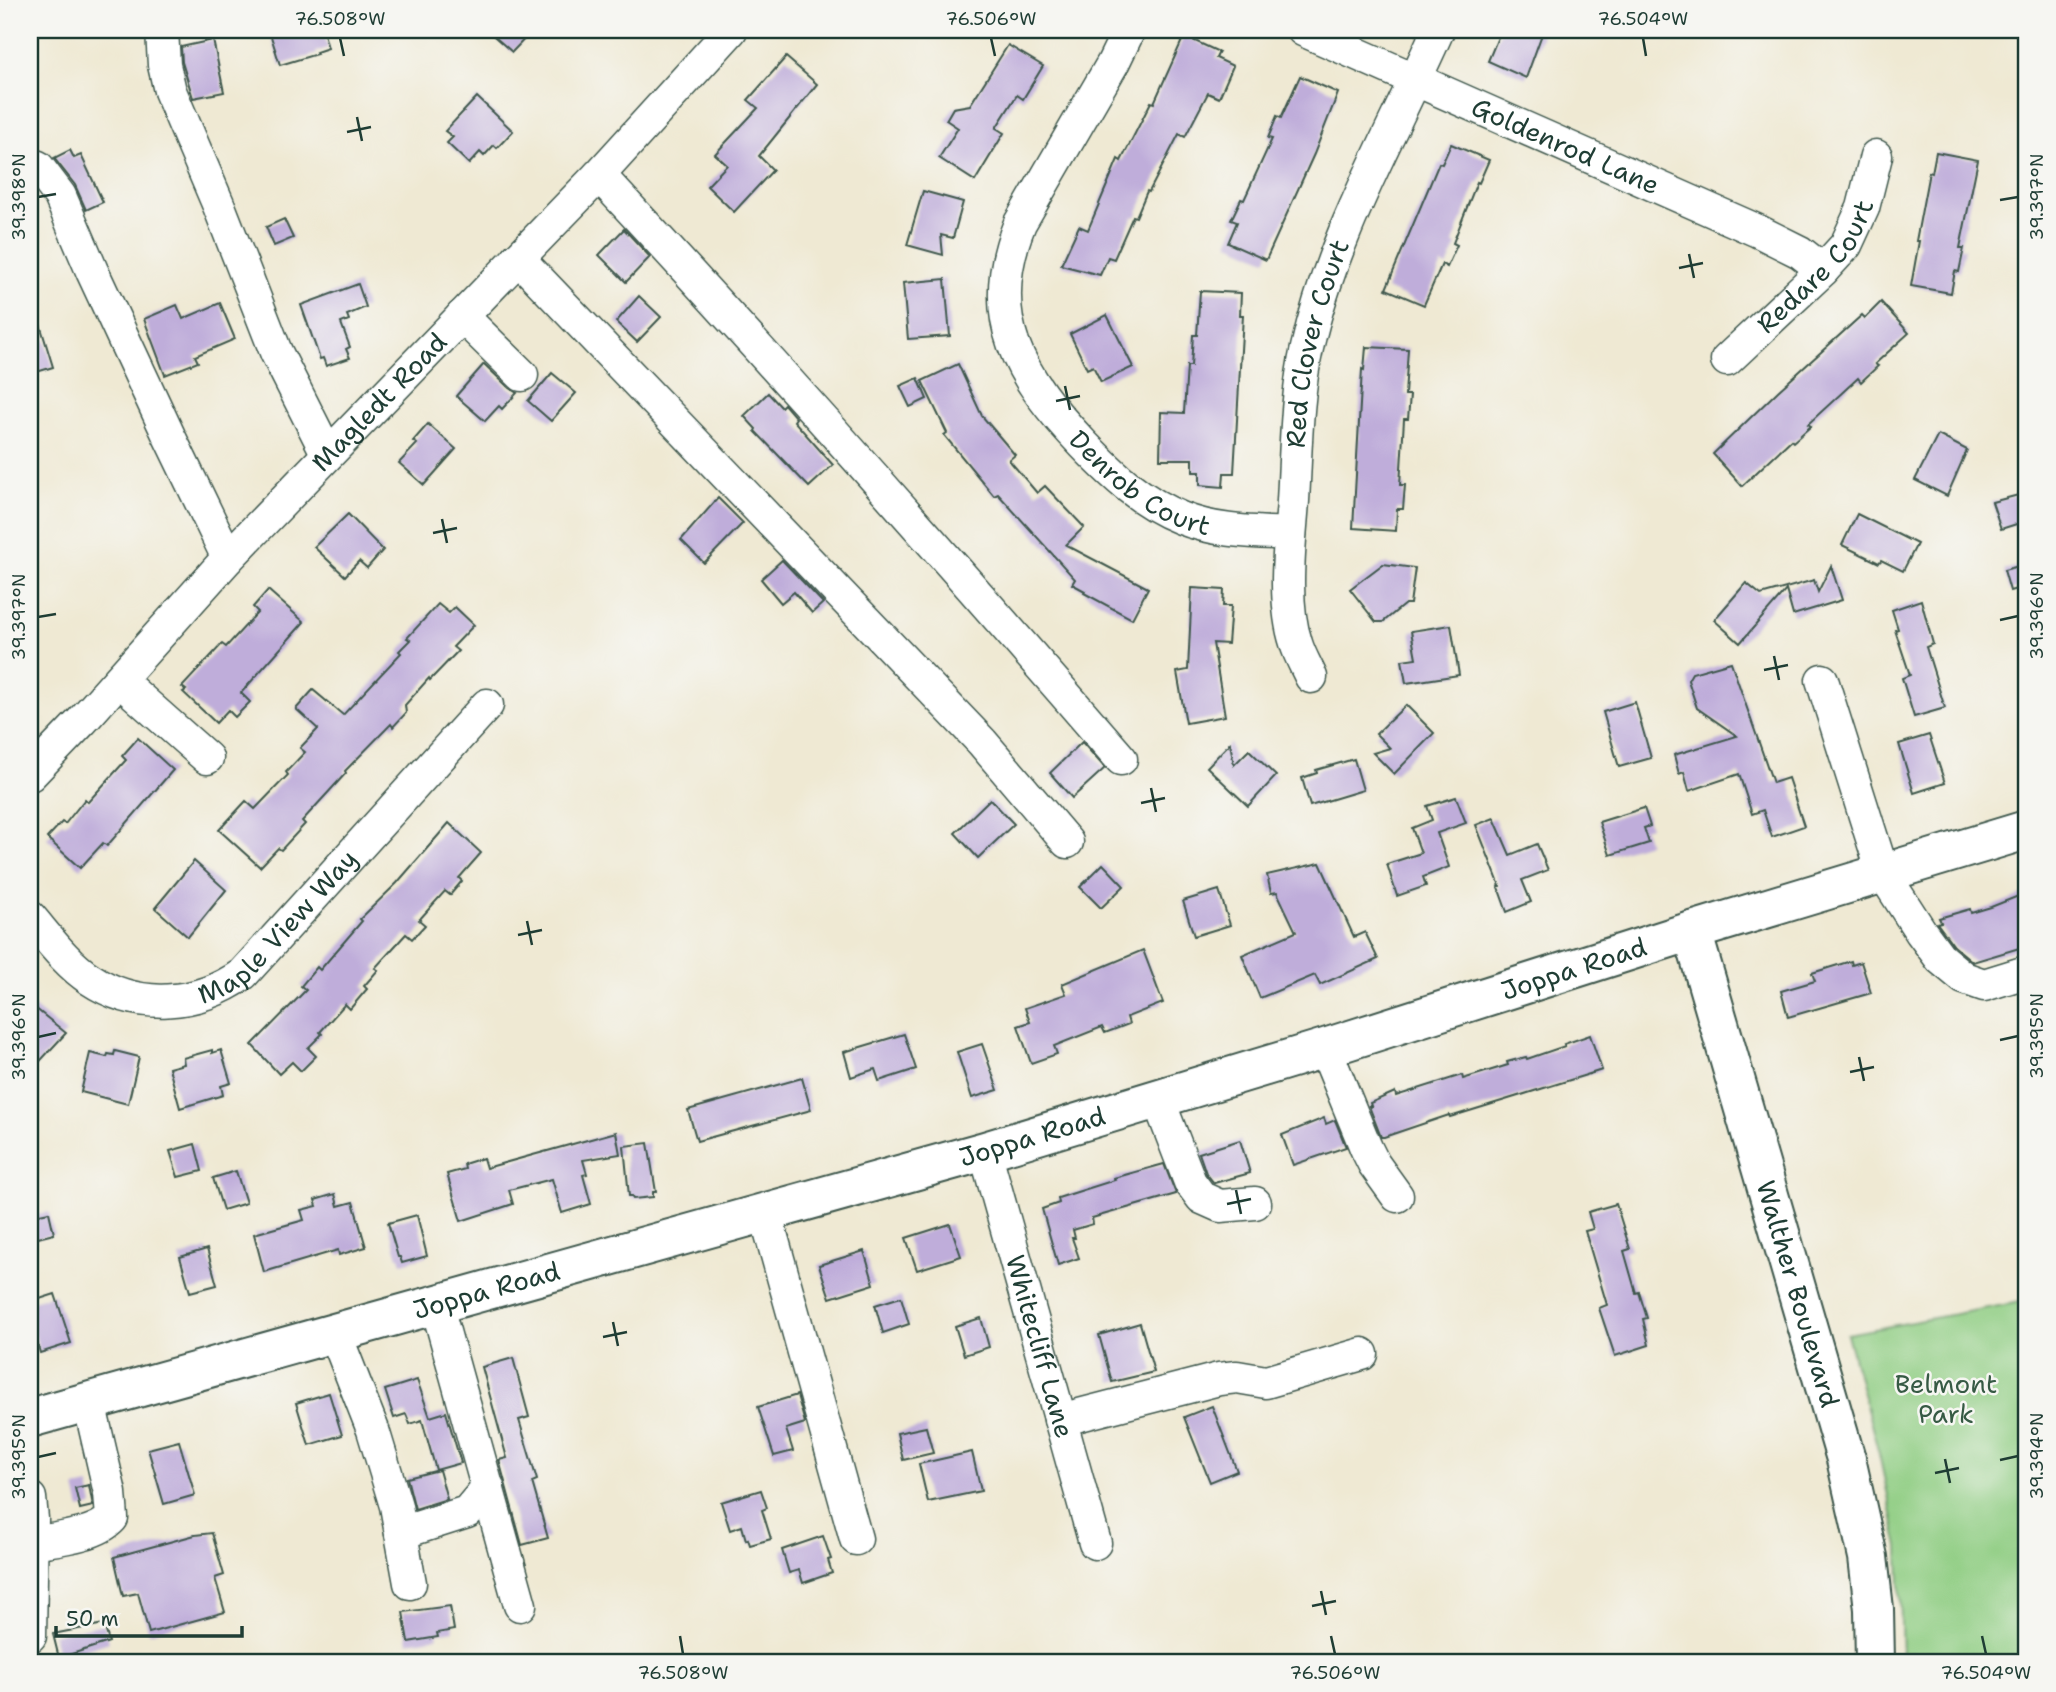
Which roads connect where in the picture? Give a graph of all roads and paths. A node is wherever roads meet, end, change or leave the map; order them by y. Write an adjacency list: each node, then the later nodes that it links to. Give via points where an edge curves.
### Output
1 (162, 30): 15 (street, via 170,91 276,352)
2 (731, 30): 9 (street, Magledt Road)
3 (1129, 30): 16 (street, Denrob Court, via 1011,246 1004,301 1015,349 1053,412 1119,481 1140,496 1206,526)
4 (1303, 30): 6 (street, Goldenrod Lane)
5 (1438, 30): 6 (street, Red Clover Court)
6 (1416, 81): 11 (street, Goldenrod Lane, via 1758,232 1800,252); 16 (street, Red Clover Court, via 1345,232 1318,307 1302,377)
7 (1876, 156): 11 (street, Redare Court, via 1856,225 1846,245)
8 (30, 164): 17 (street, via 38,166 60,196)
9 (599, 175): 10 (street, Magledt Road); 23 (street, via 818,413)
10 (518, 258): 12 (street, Magledt Road); 26 (street, via 982,742)
11 (1823, 270): 13 (street, Redare Court)
12 (462, 316): 14 (street); 15 (street, Magledt Road)
13 (1727, 360)
14 (522, 375)
15 (327, 453): 17 (street, Magledt Road)
16 (1290, 534): 18 (street, Red Clover Court, via 1290,617)
17 (228, 558): 19 (street, Magledt Road)
18 (1311, 677)
19 (119, 680): 22 (street); 24 (street, Magledt Road)
20 (1822, 680): 27 (street)
21 (487, 705): 28 (street, Maple View Way, via 243,974 226,986 177,1001 153,1001 106,988 88,978)
22 (207, 758)
23 (1121, 759)
24 (30, 775)
25 (2026, 830): 27 (main road, Joppa Road)
26 (1067, 842)
27 (1883, 873): 29 (main road, Joppa Road); 30 (street, via 1941,959 1964,978 1984,985)
28 (30, 917)
29 (1692, 931): 31 (main road, Joppa Road); 52 (main road, Walther Boulevard, via 1846,1459 1868,1557)
30 (2026, 971)
31 (1325, 1048): 32 (main road, Joppa Road); 34 (street, via 1366,1148)
32 (1158, 1099): 33 (main road, Joppa Road); 35 (street, via 1190,1182 1202,1198 1220,1206)
33 (985, 1151): 36 (main road, Joppa Road); 42 (street, Whitecliff Lane)
34 (1398, 1196)
35 (1255, 1203)
36 (765, 1212): 37 (main road, Joppa Road); 46 (street)
37 (436, 1303): 38 (main road, Joppa Road); 43 (street)
38 (335, 1332): 40 (main road, Joppa Road); 45 (street, via 373,1430)
39 (1362, 1354): 42 (street, via 1266,1382 1219,1379)
40 (89, 1402): 41 (main road, Joppa Road); 48 (street, via 112,1518 90,1531)
41 (30, 1418)
42 (1060, 1420): 47 (street, Whitecliff Lane)
43 (488, 1487): 45 (street, via 467,1512); 50 (street)
44 (30, 1497): 48 (street)
45 (401, 1533): 49 (street)
46 (856, 1539)
47 (1095, 1543)
48 (32, 1544): 51 (street)
49 (410, 1583)
50 (520, 1605)
51 (30, 1636)
52 (1875, 1662)

